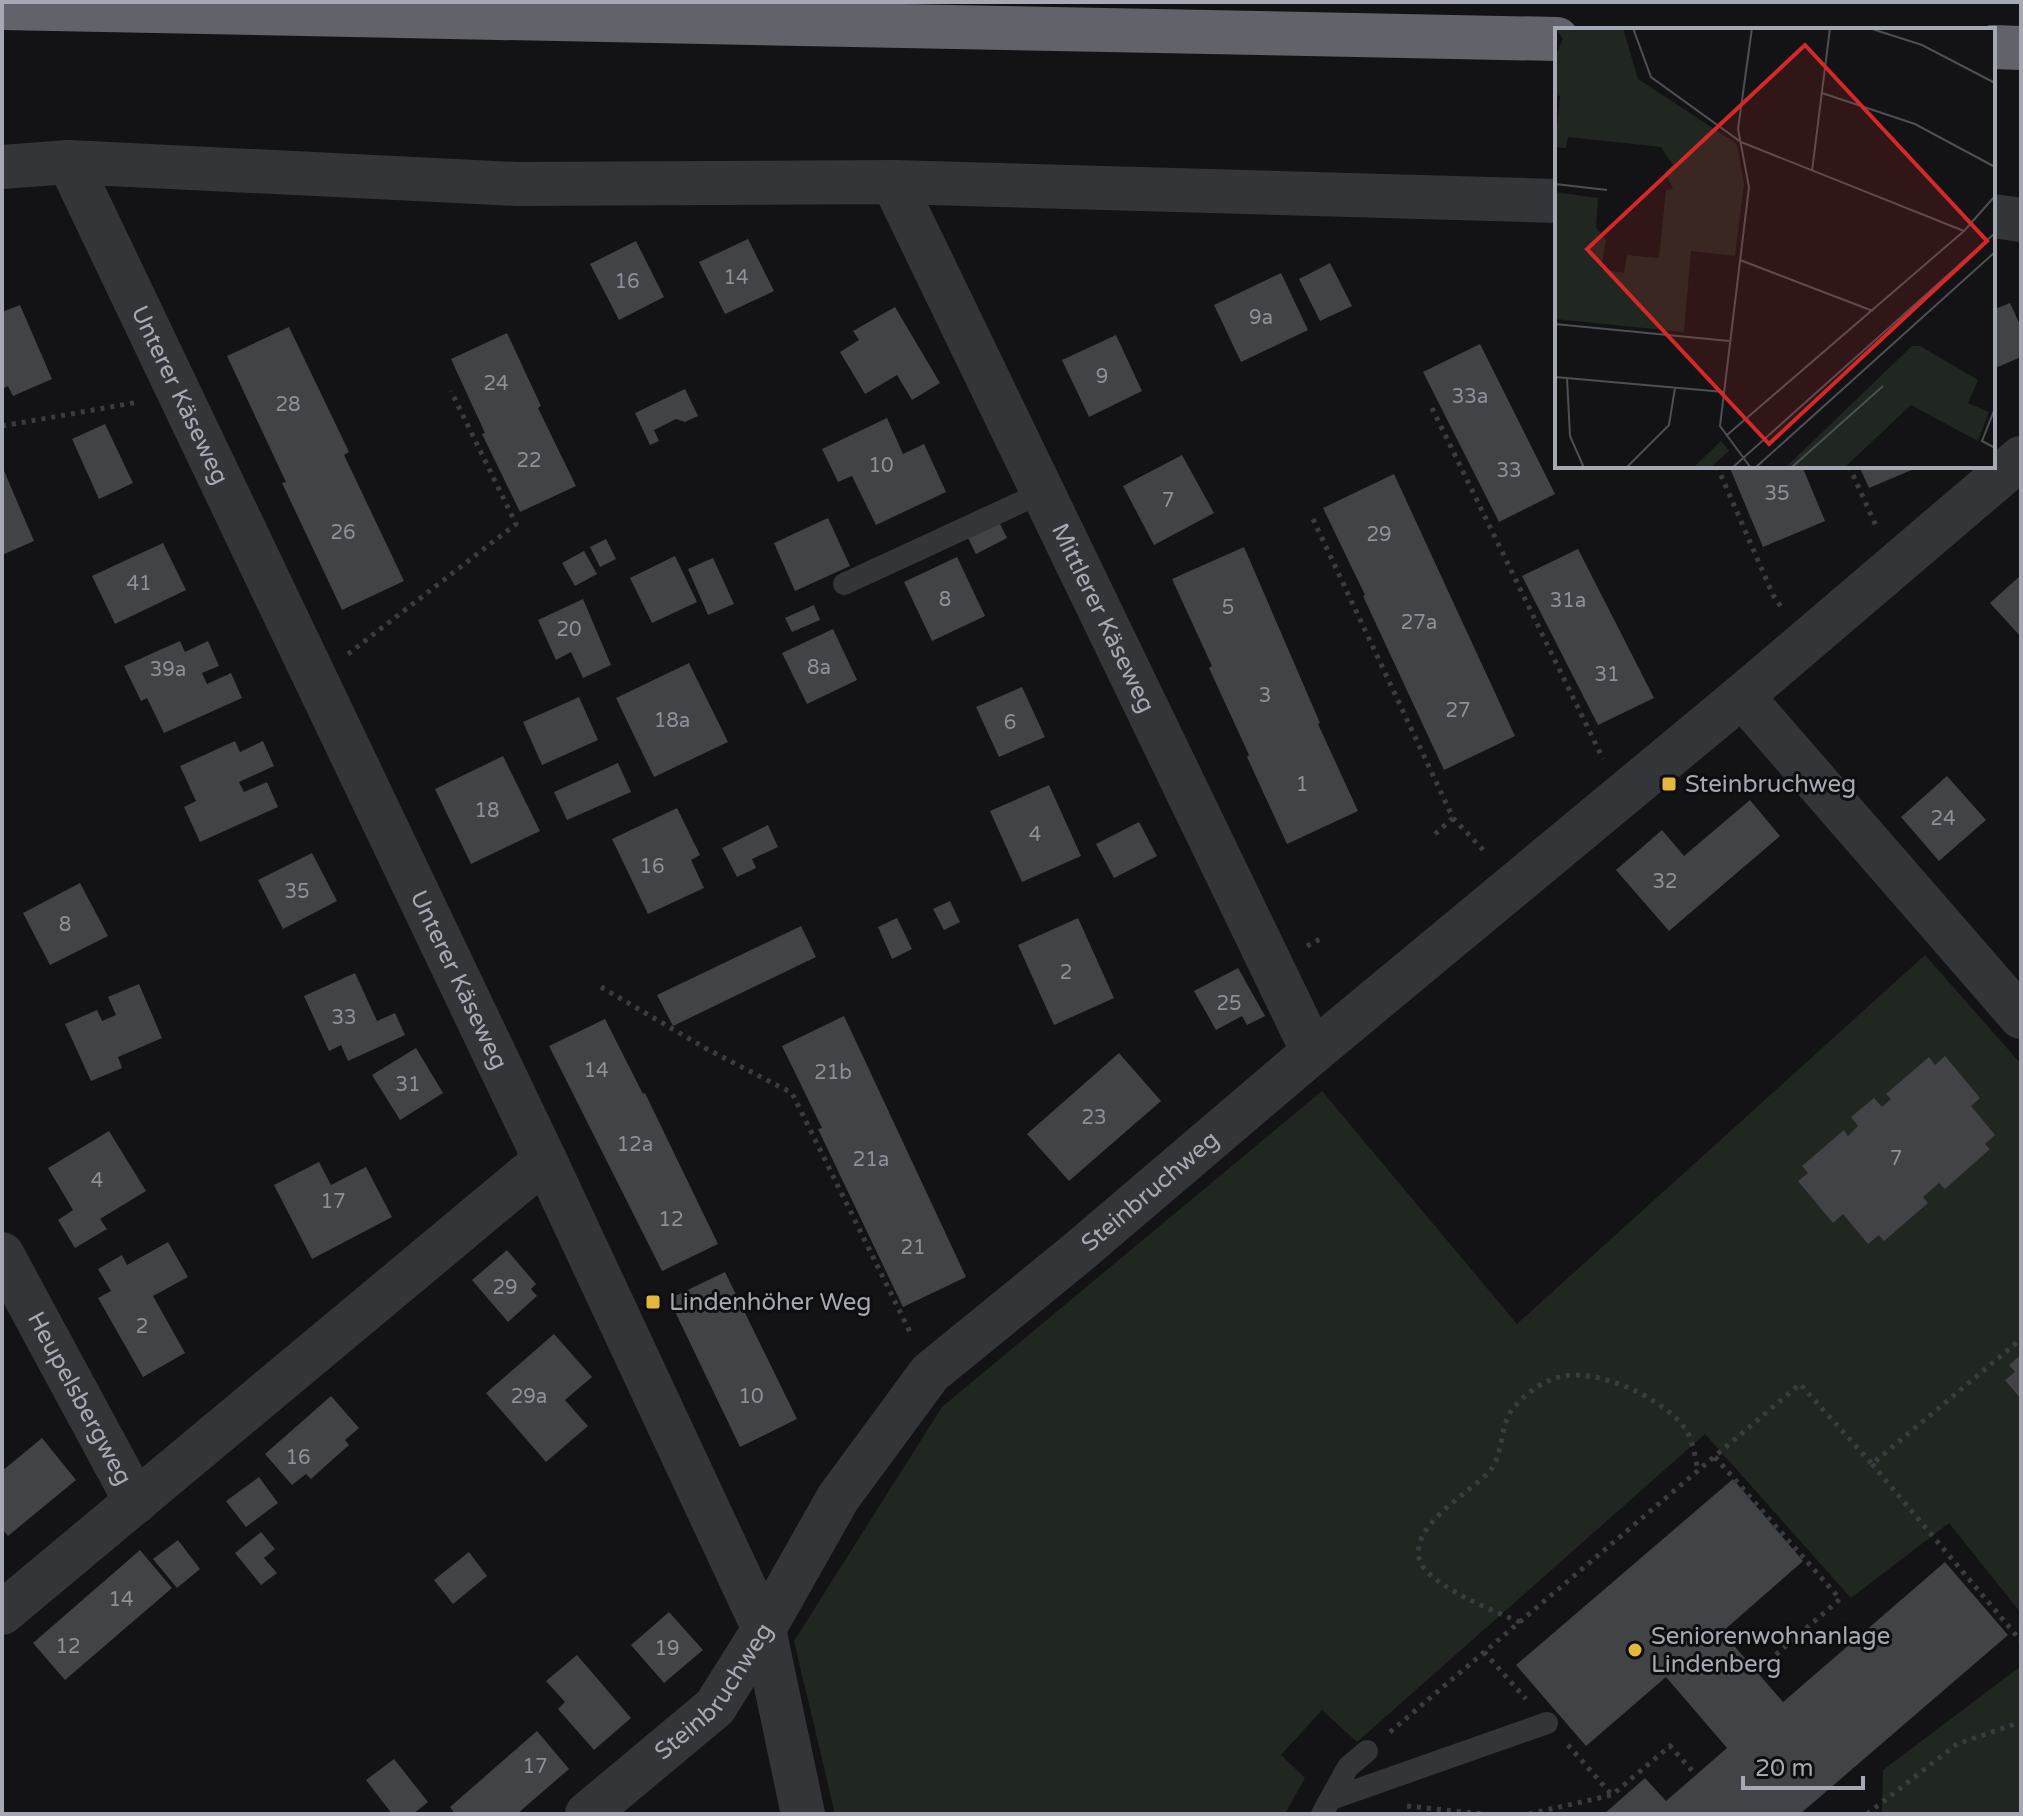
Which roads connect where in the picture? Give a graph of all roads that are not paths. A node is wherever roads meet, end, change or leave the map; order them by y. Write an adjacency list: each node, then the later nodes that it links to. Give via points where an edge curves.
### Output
1 (2, 8): 2 (highway)
2 (1555, 39)
3 (1995, 47): 4 (highway)
4 (2021, 48)
5 (69, 162): 6 (street); 7 (street, via 517,184); 17 (street, Unterer Käseweg)
6 (2, 167)
7 (893, 182): 8 (street); 12 (street, Mittlerer Käseweg)
8 (1555, 201)
9 (1995, 216): 10 (street)
10 (2021, 220)
11 (2016, 471): 14 (street, Steinbruchweg)
12 (1043, 492): 13 (lane); 16 (street, Mittlerer Käseweg)
13 (844, 584)
14 (1742, 696): 15 (street); 16 (street, Steinbruchweg)
15 (2021, 1017)
16 (1313, 1052): 21 (street, Steinbruchweg, via 930,1373 838,1498)
17 (545, 1160): 19 (street); 21 (street, Unterer Käseweg)
18 (2, 1254): 19 (street, Heupelsbergweg)
19 (136, 1502): 20 (street)
20 (2, 1613)
21 (764, 1629): 25 (street, Steinbruchweg, via 715,1707); 26 (street, Unterer Käseweg)
22 (1547, 1723): 24 (lane)
23 (1367, 1751): 24 (lane, via 1348,1767)
24 (1326, 1806)
25 (587, 1814)
26 (803, 1814)

